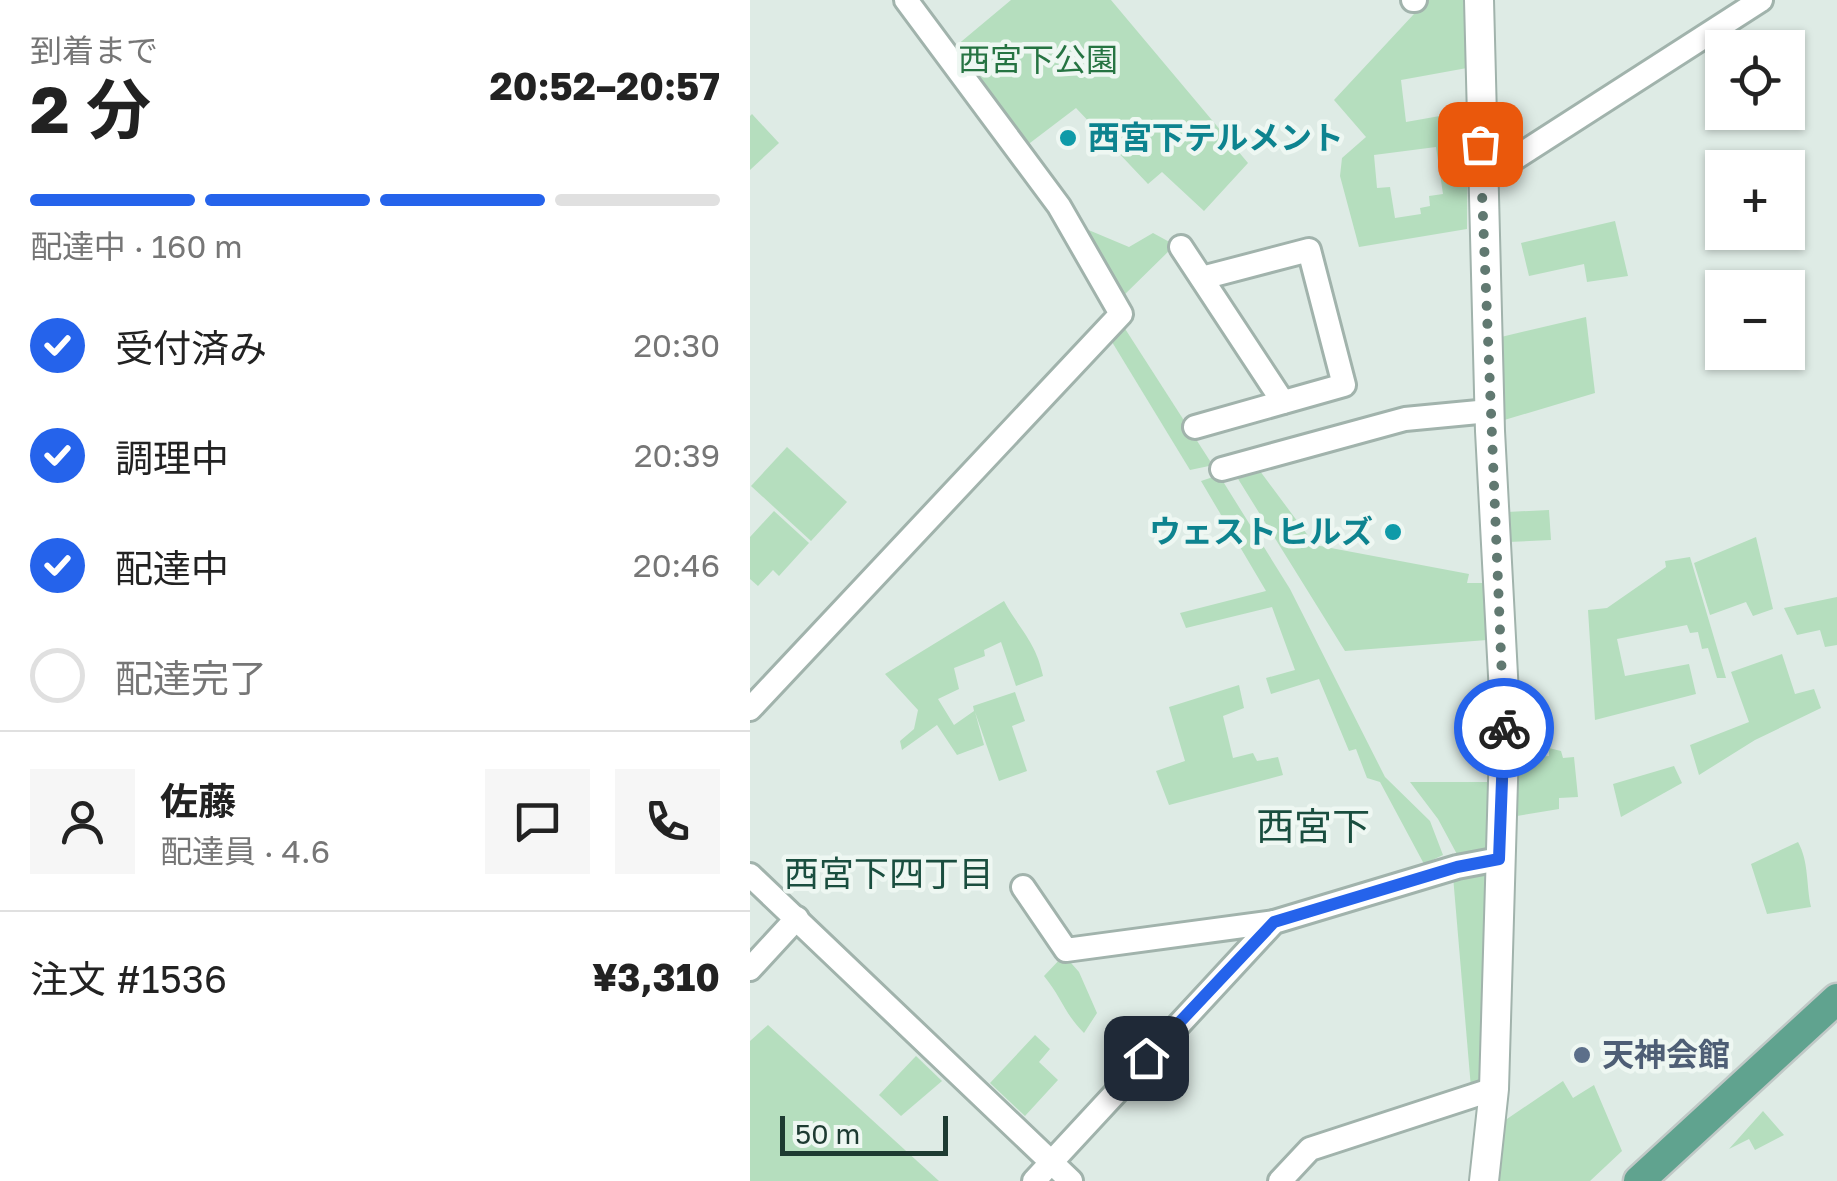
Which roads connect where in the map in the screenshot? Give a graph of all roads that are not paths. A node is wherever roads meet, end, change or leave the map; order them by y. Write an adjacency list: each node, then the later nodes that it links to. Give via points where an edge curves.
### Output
1 (906, 0): 11 (street, via 1060,206 1120,314)
2 (1478, 0): 4 (street)
3 (1761, 0): 4 (street)
4 (1481, 180): 8 (street)
5 (1182, 246): 6 (street)
6 (1202, 278): 7 (street); 7 (street, via 1310,250 1344,385)
7 (1283, 402): 9 (street)
8 (1489, 411): 10 (street, via 1405,420); 12 (street, via 1505,713)
9 (1195, 426)
10 (1222, 469)
11 (750, 710)
12 (1499, 859): 16 (street); 19 (street)
13 (750, 875): 15 (street)
14 (1023, 887): 16 (street, via 1066,950)
15 (797, 918): 17 (street); 20 (street)
16 (1274, 922): 20 (street)
17 (750, 969)
18 (1837, 999): 25 (main road)
19 (1494, 1089): 23 (street, via 1310,1149); 24 (street)
20 (1052, 1164): 21 (street); 22 (street)
21 (1034, 1181)
22 (1070, 1181)
23 (1280, 1181)
24 (1484, 1181)
25 (1639, 1181)

